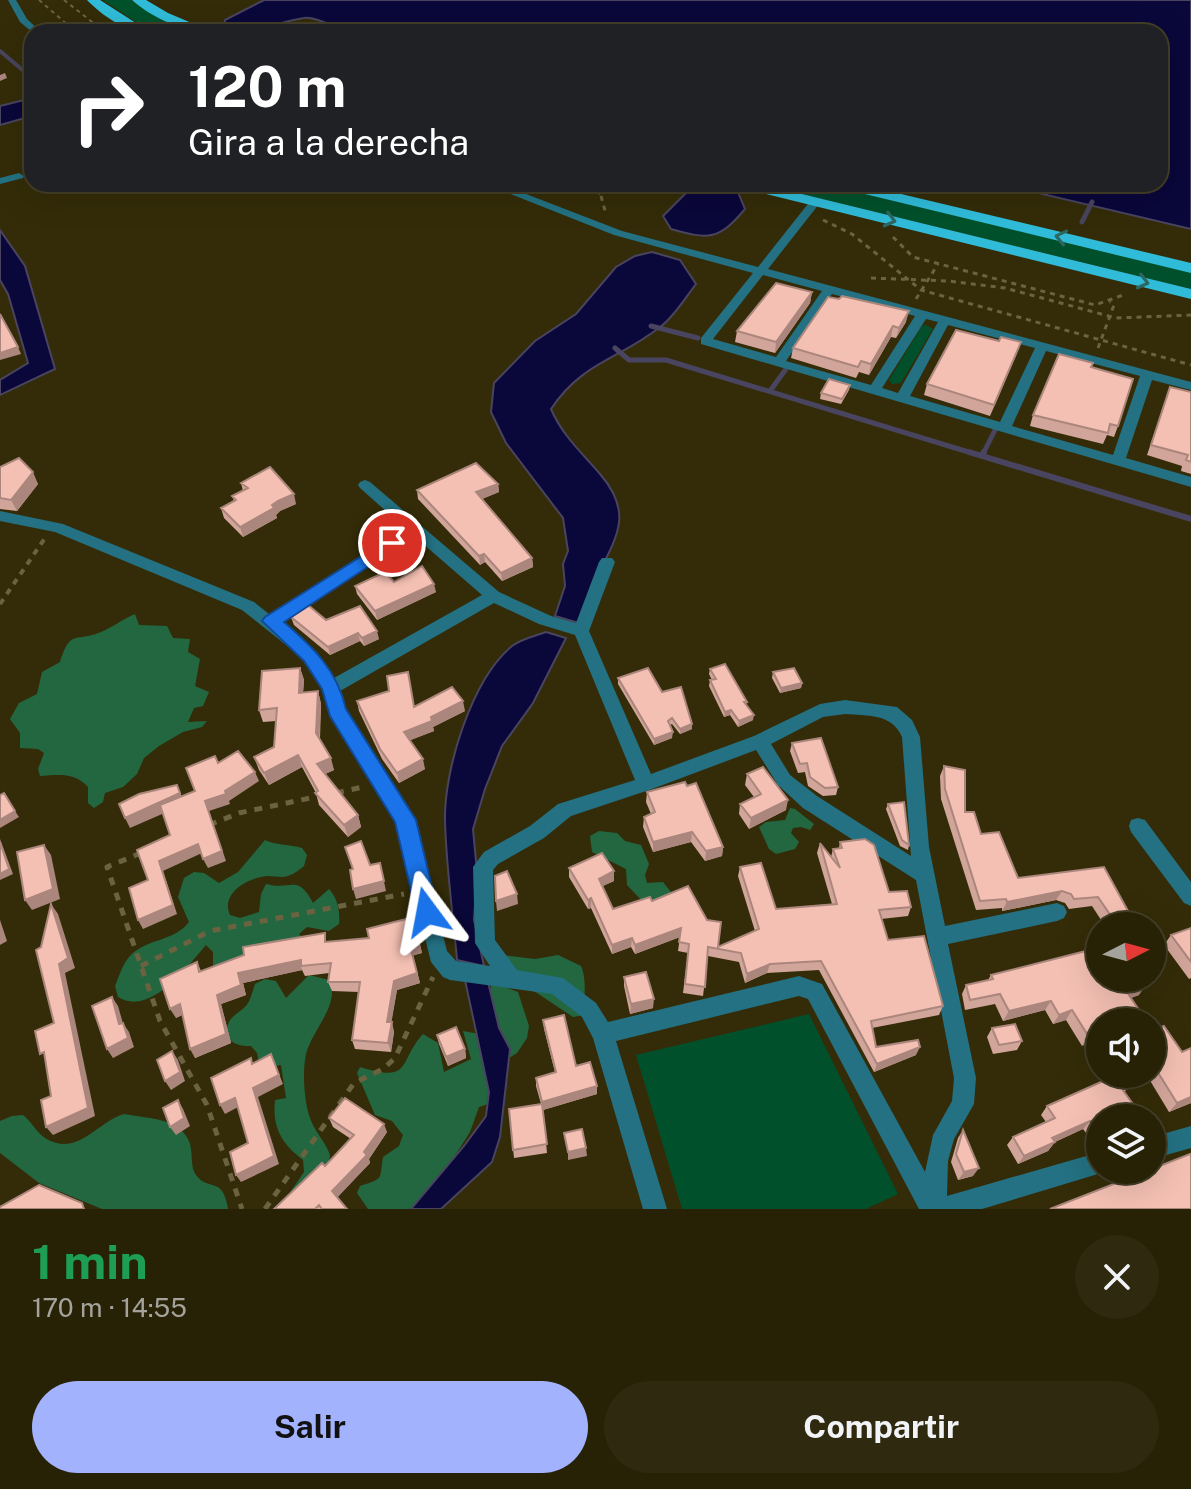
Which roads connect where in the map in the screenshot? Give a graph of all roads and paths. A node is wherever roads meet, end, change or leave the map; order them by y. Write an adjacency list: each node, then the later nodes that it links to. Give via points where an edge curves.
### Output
1 (12, 0): 6 (street)
2 (39, 0): 7 (path)
3 (64, 0): 8 (path)
4 (93, 0): 9 (highway)
5 (138, 0): 10 (highway)
6 (28, 24)
7 (67, 24)
8 (93, 24)
9 (127, 24)
10 (186, 24)
11 (19, 176): 12 (street)
12 (0, 181)
13 (511, 192): 22 (street, via 618,233)
14 (600, 192): 18 (path)
15 (773, 192): 17 (highway)
16 (873, 192): 21 (highway, one-way to 16)
17 (814, 208): 22 (street); 24 (path); 29 (highway, one-way to 29)
18 (607, 215)
19 (887, 233): 20 (path, via 913,257)
20 (938, 264): 25 (path); 30 (path, via 1095,305)
21 (1191, 268)
22 (759, 270): 26 (street); 38 (street, via 705,341)
23 (871, 278): 24 (path)
24 (909, 279): 25 (path); 27 (path)
25 (929, 279): 27 (path); 33 (path, via 1025,292)
26 (829, 289): 31 (street); 38 (street)
27 (921, 290): 31 (path); 35 (path)
28 (1129, 294): 30 (path)
29 (1191, 294)
30 (1110, 301): 33 (path, via 1114,305)
31 (918, 309): 34 (street); 42 (street)
32 (1191, 315): 33 (path)
33 (1109, 317): 35 (path)
34 (945, 320): 36 (street); 43 (street)
35 (1102, 340): 37 (path); 39 (path)
36 (1042, 346): 40 (street); 44 (street)
37 (1095, 354)
38 (779, 362): 42 (street)
39 (1191, 365)
40 (1147, 374): 41 (street); 45 (street)
41 (1191, 386)
42 (874, 390): 43 (street)
43 (902, 398): 44 (street)
44 (1004, 428): 45 (street)
45 (1118, 461): 46 (street)
46 (1191, 482)
47 (365, 485): 50 (street)
48 (0, 516): 49 (street)
49 (53, 526): 53 (path); 54 (street, via 248,606)
50 (416, 528): 52 (street); 54 (street)
51 (607, 562): 55 (street)
52 (493, 596): 55 (street); 56 (street)
53 (0, 604)
54 (271, 621): 56 (street, via 311,656)
55 (577, 629): 59 (street)
56 (331, 688): 58 (street, via 337,711)
57 (760, 741): 59 (street); 63 (street, via 784,780 810,802); 63 (street, via 820,711 845,707 891,712 911,737)
58 (381, 783): 61 (path, via 239,813); 64 (street, via 405,820)
59 (646, 784): 70 (street, via 565,810 483,867 485,943)
60 (1138, 826): 65 (street)
61 (195, 831)
62 (151, 849): 68 (path, via 107,867)
63 (925, 875): 67 (street)
64 (422, 891): 68 (path, via 210,931); 69 (street, via 438,955)
65 (1191, 897)
66 (1057, 912): 67 (street)
67 (937, 937): 78 (street, via 965,1078 963,1104 944,1135 937,1161)
68 (141, 966): 75 (path, via 160,1021 207,1105)
69 (447, 966): 70 (street); 76 (path, via 423,990 397,1054 386,1068 354,1083)
70 (504, 977): 71 (street, via 556,985 589,1010)
71 (603, 1034): 77 (street); 78 (street, via 799,986 815,991)
72 (1191, 1137): 73 (street)
73 (1166, 1144)
74 (1086, 1167): 79 (street)
75 (242, 1209)
76 (265, 1209)
77 (655, 1209)
78 (933, 1209)
79 (942, 1209)

